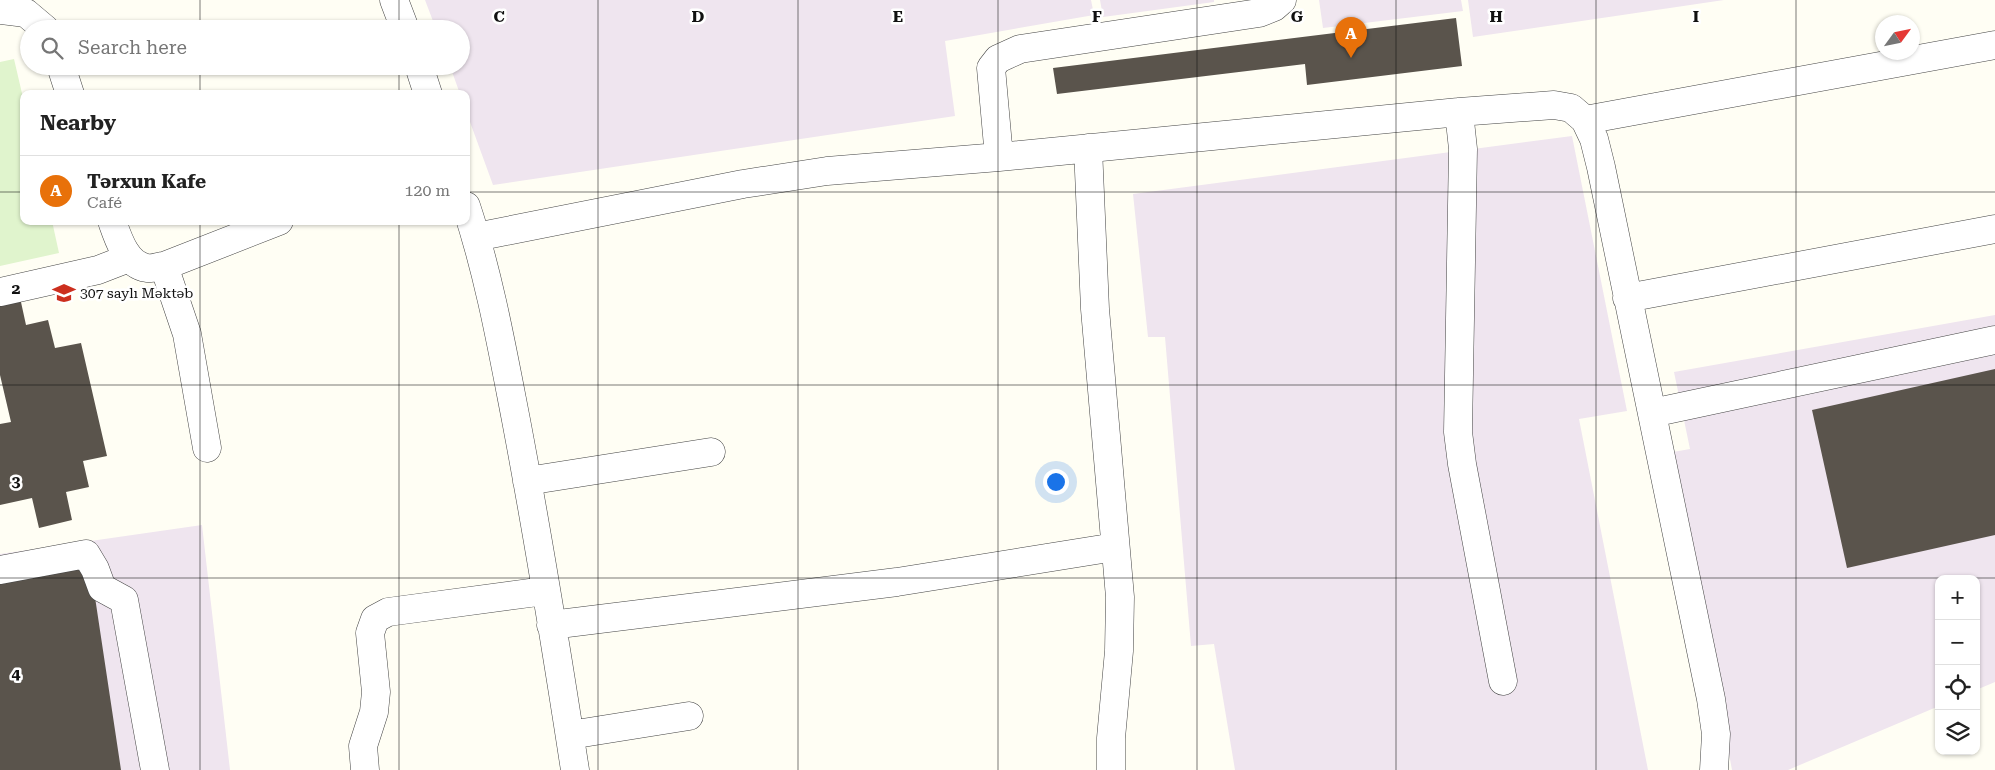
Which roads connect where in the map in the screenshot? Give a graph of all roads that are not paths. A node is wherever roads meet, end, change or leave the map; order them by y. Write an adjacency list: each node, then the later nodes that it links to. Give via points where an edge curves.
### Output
1 (394, 0): 5 (street)
2 (1282, 0): 14 (street, via 1259,13 1020,49 998,59 991,68)
3 (0, 10): 4 (street, via 26,13)
4 (34, 20)
5 (402, 20)
6 (1995, 45): 12 (street)
7 (64, 75): 9 (street)
8 (422, 75): 10 (street)
9 (69, 90)
10 (427, 90)
11 (1459, 112): 12 (street, via 1554,105 1571,108); 13 (street); 33 (street, via 1463,149 1458,432)
12 (1585, 120): 23 (street, via 1594,139)
13 (1088, 148): 14 (street); 29 (street, via 1095,309)
14 (999, 157): 19 (street, via 827,171 743,184)
15 (470, 218): 19 (street)
16 (114, 225): 20 (street)
17 (269, 225): 21 (street)
18 (1995, 229): 23 (street)
19 (476, 237): 28 (street)
20 (129, 258): 21 (street, via 148,268); 22 (street, via 98,270)
21 (164, 266): 26 (street, via 187,334)
22 (0, 292)
23 (1627, 298): 25 (street)
24 (1995, 340): 25 (street)
25 (1652, 412): 40 (street, via 1711,699 1716,734)
26 (207, 448)
27 (711, 452): 28 (street)
28 (527, 481): 31 (street)
29 (1116, 547): 32 (street, via 897,582); 39 (street, via 1120,597 1119,651)
30 (0, 570): 36 (street, via 86,554 102,588 124,600)
31 (545, 591): 32 (street); 37 (street, via 388,612 375,619 370,633 376,692 374,712 363,746)
32 (551, 625): 35 (street)
33 (1502, 681)
34 (689, 716): 35 (street)
35 (570, 736): 38 (street)
36 (155, 770)
37 (365, 770)
38 (575, 770)
39 (1111, 770)
40 (1714, 770)

